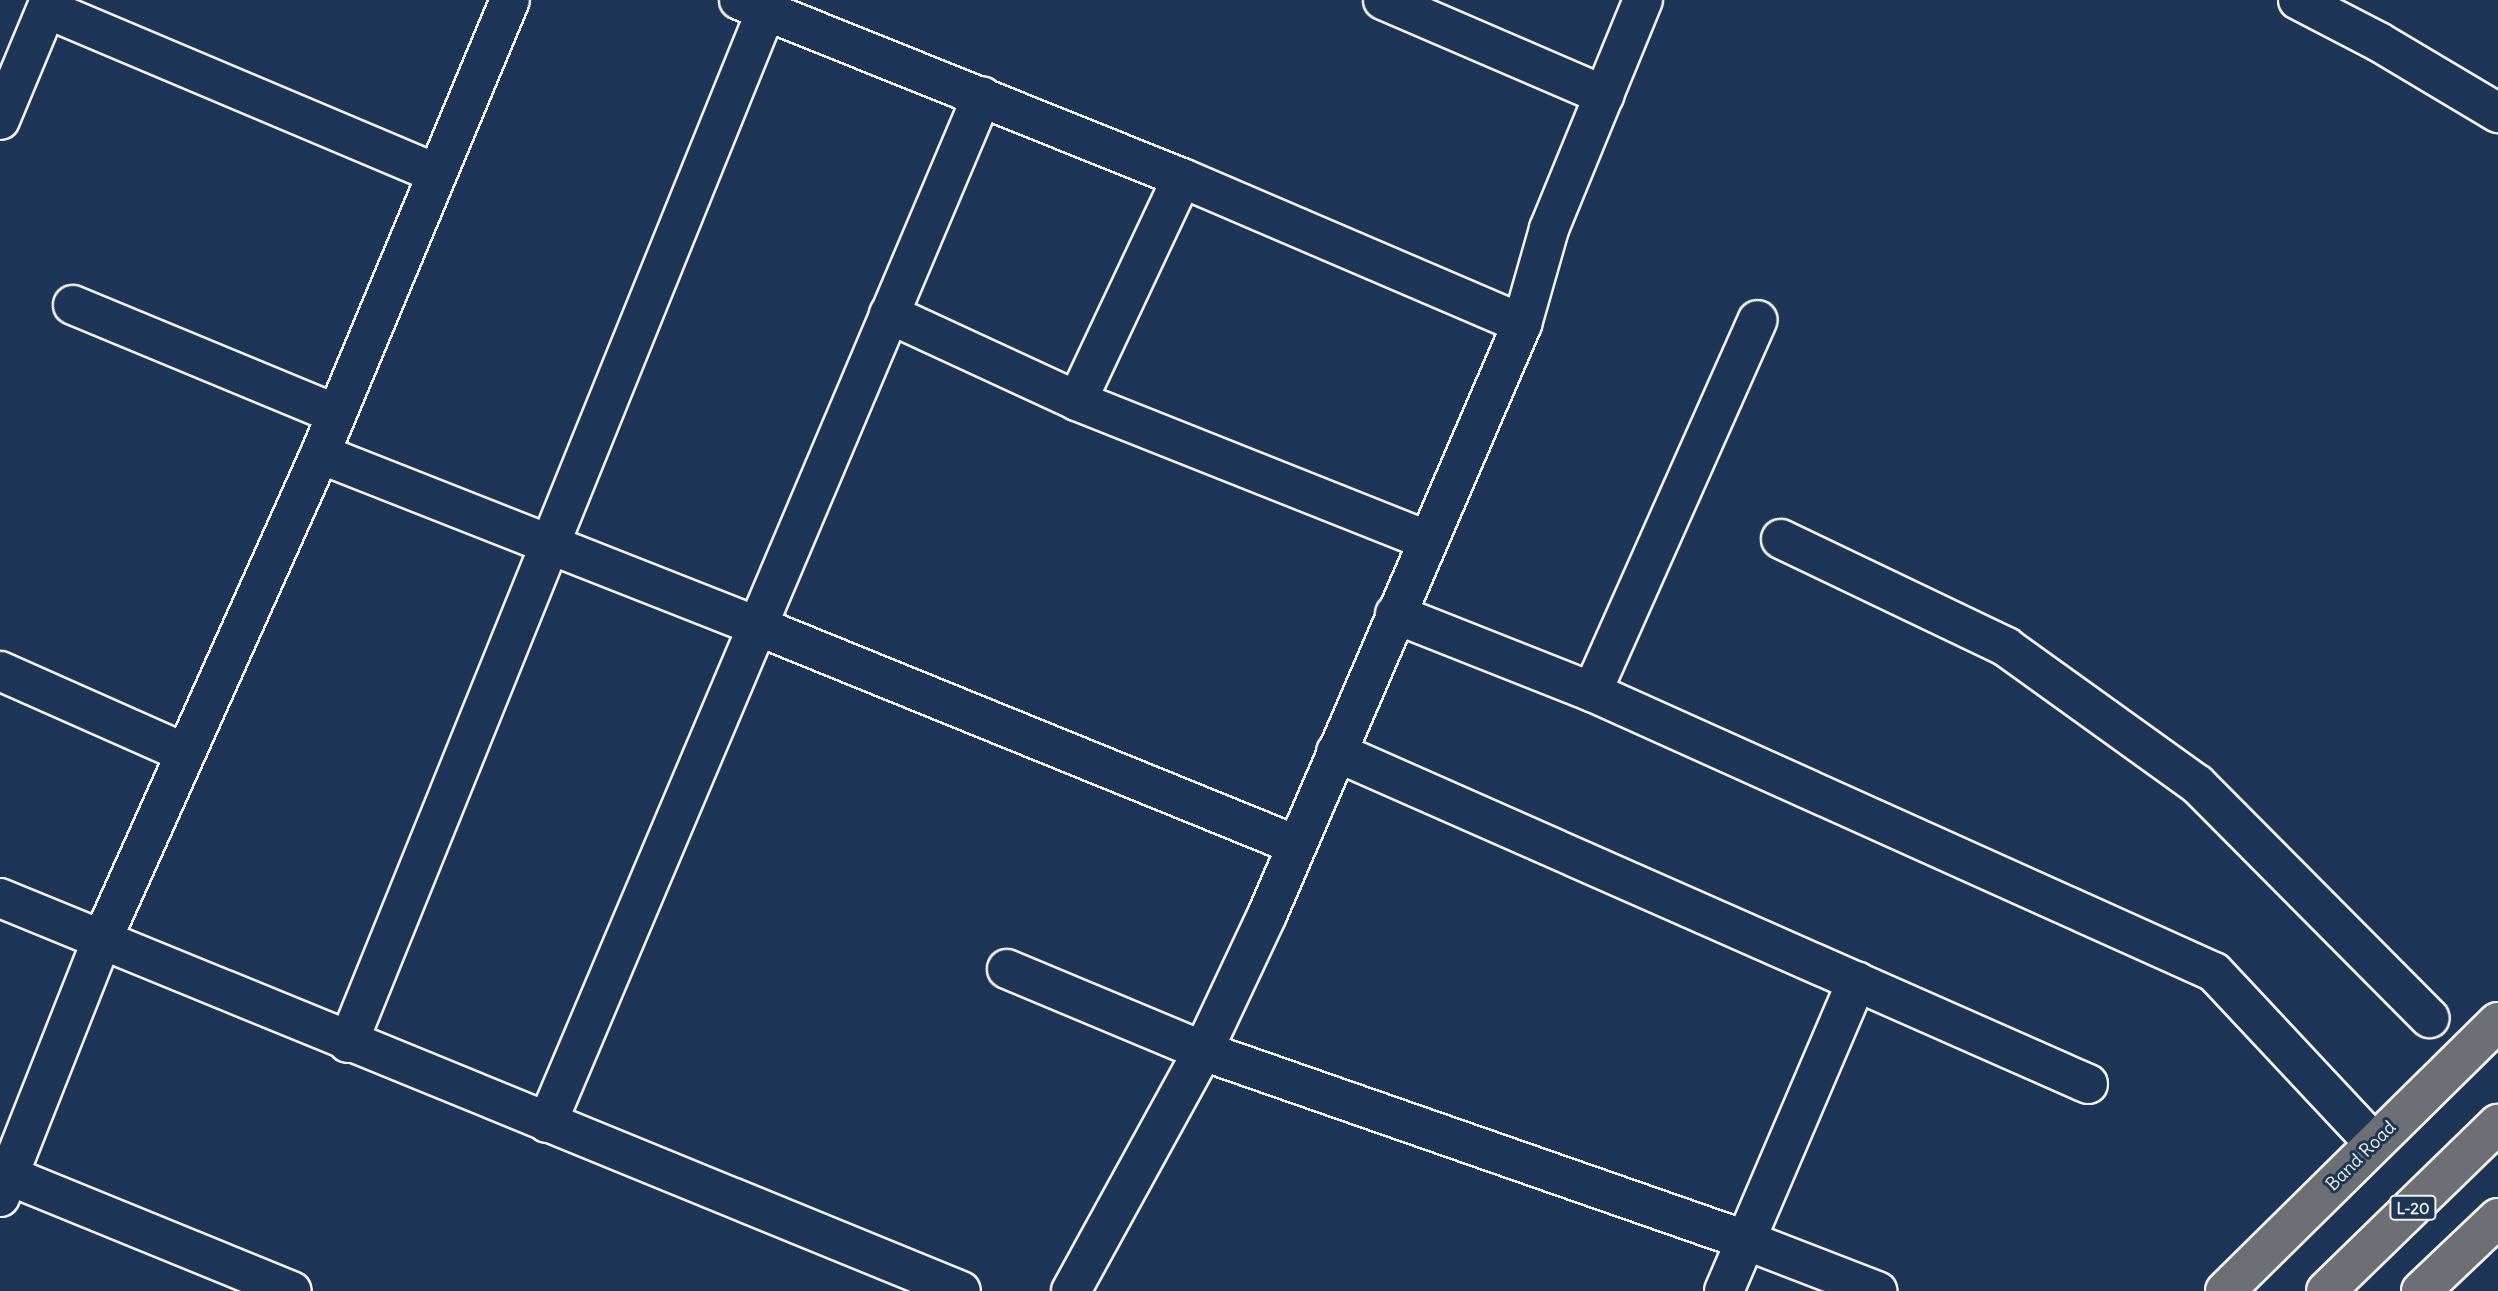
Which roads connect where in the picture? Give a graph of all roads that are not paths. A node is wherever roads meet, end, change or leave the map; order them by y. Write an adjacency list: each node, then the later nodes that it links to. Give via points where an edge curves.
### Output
1 (510, 0): 12 (street)
2 (1383, 0): 8 (street)
3 (1643, 0): 8 (street)
4 (2298, 0): 10 (street)
5 (49, 5): 7 (street); 12 (street)
6 (753, 6): 9 (street); 23 (street)
7 (11, 61): 11 (street)
8 (1604, 95): 17 (street, via 1549,229)
9 (982, 96): 13 (street); 15 (street)
10 (2498, 113)
11 (0, 120)
12 (435, 173): 19 (street)
13 (1182, 178): 17 (street); 18 (street)
14 (73, 305): 19 (street)
15 (888, 314): 18 (street); 25 (street)
16 (1758, 320): 27 (street)
17 (1522, 324): 22 (street)
18 (1077, 401): 22 (street)
19 (336, 414): 20 (street)
20 (320, 454): 23 (street); 29 (street)
21 (1781, 538): 35 (street, via 2006,647 2197,784)
22 (1427, 540): 24 (street)
23 (550, 544): 25 (street); 37 (street)
24 (1395, 614): 27 (street); 28 (street)
25 (755, 625): 30 (street); 40 (street)
26 (0, 671): 29 (street)
27 (1592, 692): 42 (street, via 2214,972)
28 (1336, 752): 30 (street); 34 (street)
29 (186, 753): 32 (street)
30 (1296, 845): 38 (street)
31 (0, 898): 32 (street)
32 (101, 942): 37 (street); 43 (street)
33 (1007, 969): 38 (street)
34 (1857, 981): 39 (street); 45 (street)
35 (2429, 1018)
36 (2498, 1022): 42 (main road, Band Road)
37 (348, 1043): 40 (street)
38 (1203, 1051): 45 (street); 48 (street)
39 (2088, 1084)
40 (547, 1123): 47 (street)
41 (2498, 1124): 52 (main road, L-20)
42 (2374, 1143): 51 (main road, Band Road)
43 (3, 1181): 46 (street)
44 (2498, 1218): 53 (main road)
45 (1745, 1240): 49 (street); 50 (street)
46 (292, 1291)
47 (961, 1291)
48 (1071, 1291)
49 (1724, 1291)
50 (1877, 1291)
51 (2225, 1291)
52 (2326, 1291)
53 (2421, 1291)

